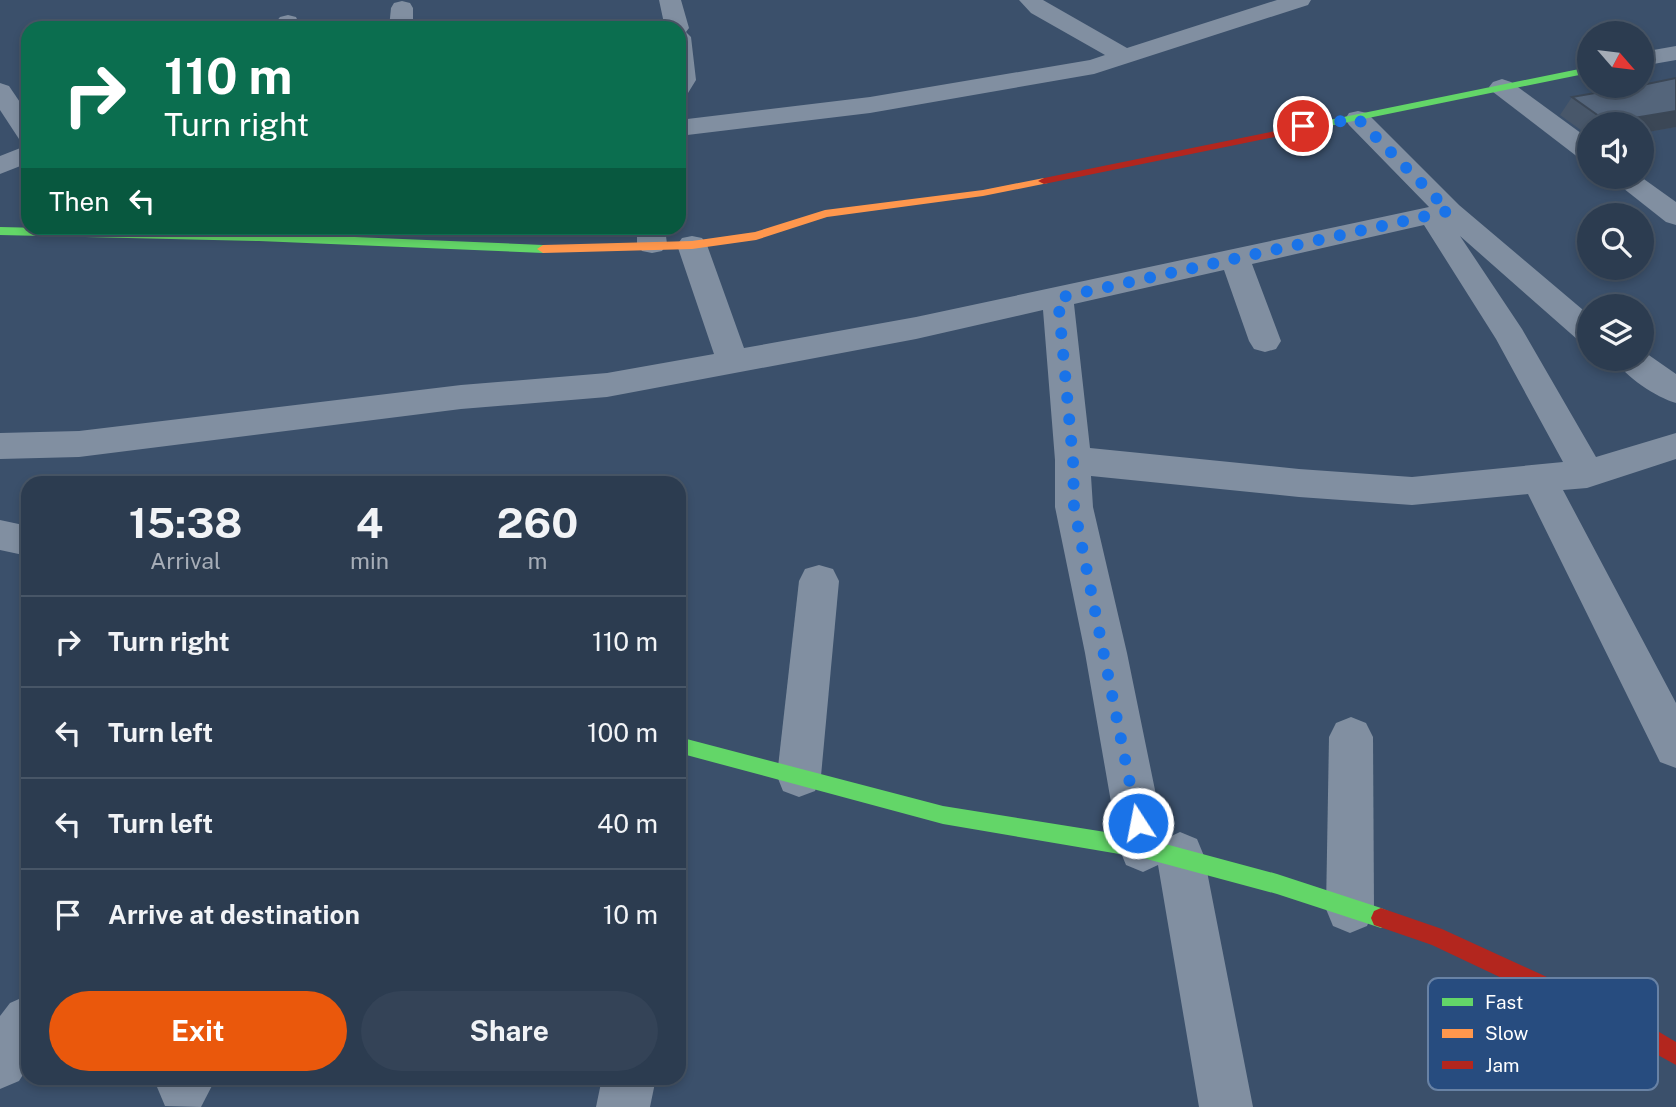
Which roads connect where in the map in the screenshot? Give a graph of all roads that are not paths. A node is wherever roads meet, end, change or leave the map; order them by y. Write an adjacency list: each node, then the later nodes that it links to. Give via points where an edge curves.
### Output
1 (670, 0): 6 (street)
2 (1030, 0): 7 (street)
3 (1229, 0): 5 (street)
4 (1300, 0): 5 (street)
5 (1250, 15): 7 (street)
6 (675, 21)
7 (1125, 57): 13 (street, via 973,89)
8 (1577, 72): 9 (street)
9 (1502, 87): 11 (street); 14 (street)
10 (0, 90): 12 (street)
11 (1358, 119): 18 (street); 24 (street, via 1303,126 983,193 825,215 756,236)
12 (21, 122)
13 (686, 127)
14 (1577, 143)
15 (21, 156): 16 (street)
16 (0, 166)
17 (1639, 189): 19 (street)
18 (1441, 213): 25 (street); 27 (street); 35 (street)
19 (1676, 216)
20 (0, 231): 21 (street)
21 (21, 231)
22 (173, 235): 23 (street, via 554,249)
23 (651, 236): 24 (street)
24 (692, 244): 29 (street)
25 (1236, 260): 26 (street); 28 (street)
26 (1058, 298): 29 (street); 34 (street)
27 (1577, 322)
28 (1265, 341)
29 (733, 362): 32 (street, via 607,385 461,397 79,444)
30 (1648, 371): 31 (street)
31 (1676, 391)
32 (0, 446)
33 (1676, 446): 35 (street)
34 (1073, 460): 36 (street, via 1412,491); 42 (street, via 1074,507 1105,653)
35 (1587, 474): 36 (street)
36 (1538, 478): 39 (street)
37 (819, 580): 41 (street)
38 (1351, 737): 43 (street)
39 (1676, 747)
40 (686, 749): 41 (street)
41 (799, 776): 42 (street, via 943,814)
42 (1161, 852): 43 (street); 51 (street)
43 (1350, 909): 44 (street, via 1435,936)
44 (1525, 978)
45 (21, 1031): 48 (street)
46 (1658, 1044): 47 (street)
47 (1676, 1054)
48 (0, 1062)
49 (628, 1085): 50 (street)
50 (623, 1107)
51 (1226, 1107)

